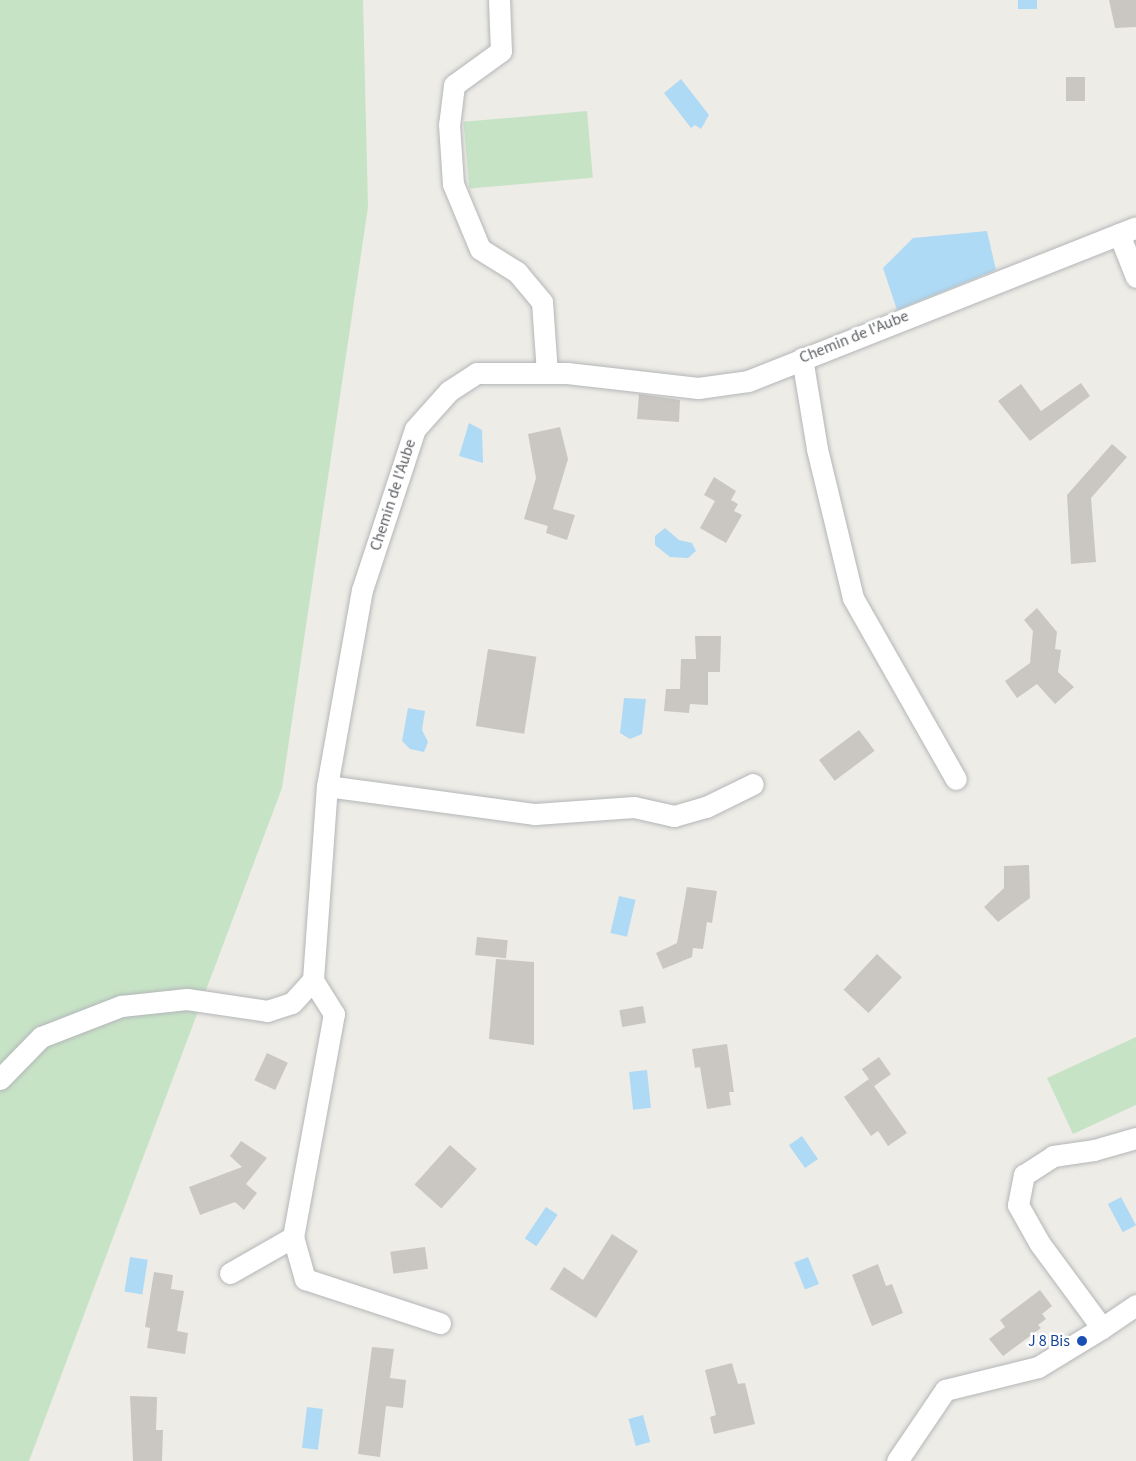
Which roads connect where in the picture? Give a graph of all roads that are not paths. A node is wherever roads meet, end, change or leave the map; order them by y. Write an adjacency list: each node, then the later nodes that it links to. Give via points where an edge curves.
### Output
1 (499, 0): 5 (street, via 501,51 454,85 449,124 453,184 480,249 517,272 542,302)
2 (1127, 231): 3 (street); 4 (street, Chemin de l'Aube)
3 (1136, 277)
4 (802, 358): 5 (street, Chemin de l'Aube, via 747,381 698,388); 6 (street, via 817,449 853,598)
5 (547, 373): 8 (street, Chemin de l'Aube, via 477,373 449,391 415,429 362,590)
6 (956, 779)
7 (753, 784): 8 (street, via 706,807 674,816 634,807 535,814)
8 (327, 786): 9 (street, Chemin de l'Aube)
9 (313, 980): 10 (street, via 292,1003 267,1011 187,999 121,1006 41,1037); 12 (street, via 334,1014)
10 (0, 1079)
11 (1136, 1138): 16 (street, via 1053,1156 1024,1175 1018,1205 1040,1244)
12 (293, 1237): 13 (street); 15 (street, via 305,1279)
13 (230, 1273)
14 (1136, 1305): 16 (street)
15 (440, 1323)
16 (1102, 1328): 17 (street, via 1038,1367 945,1390)
17 (897, 1461)

